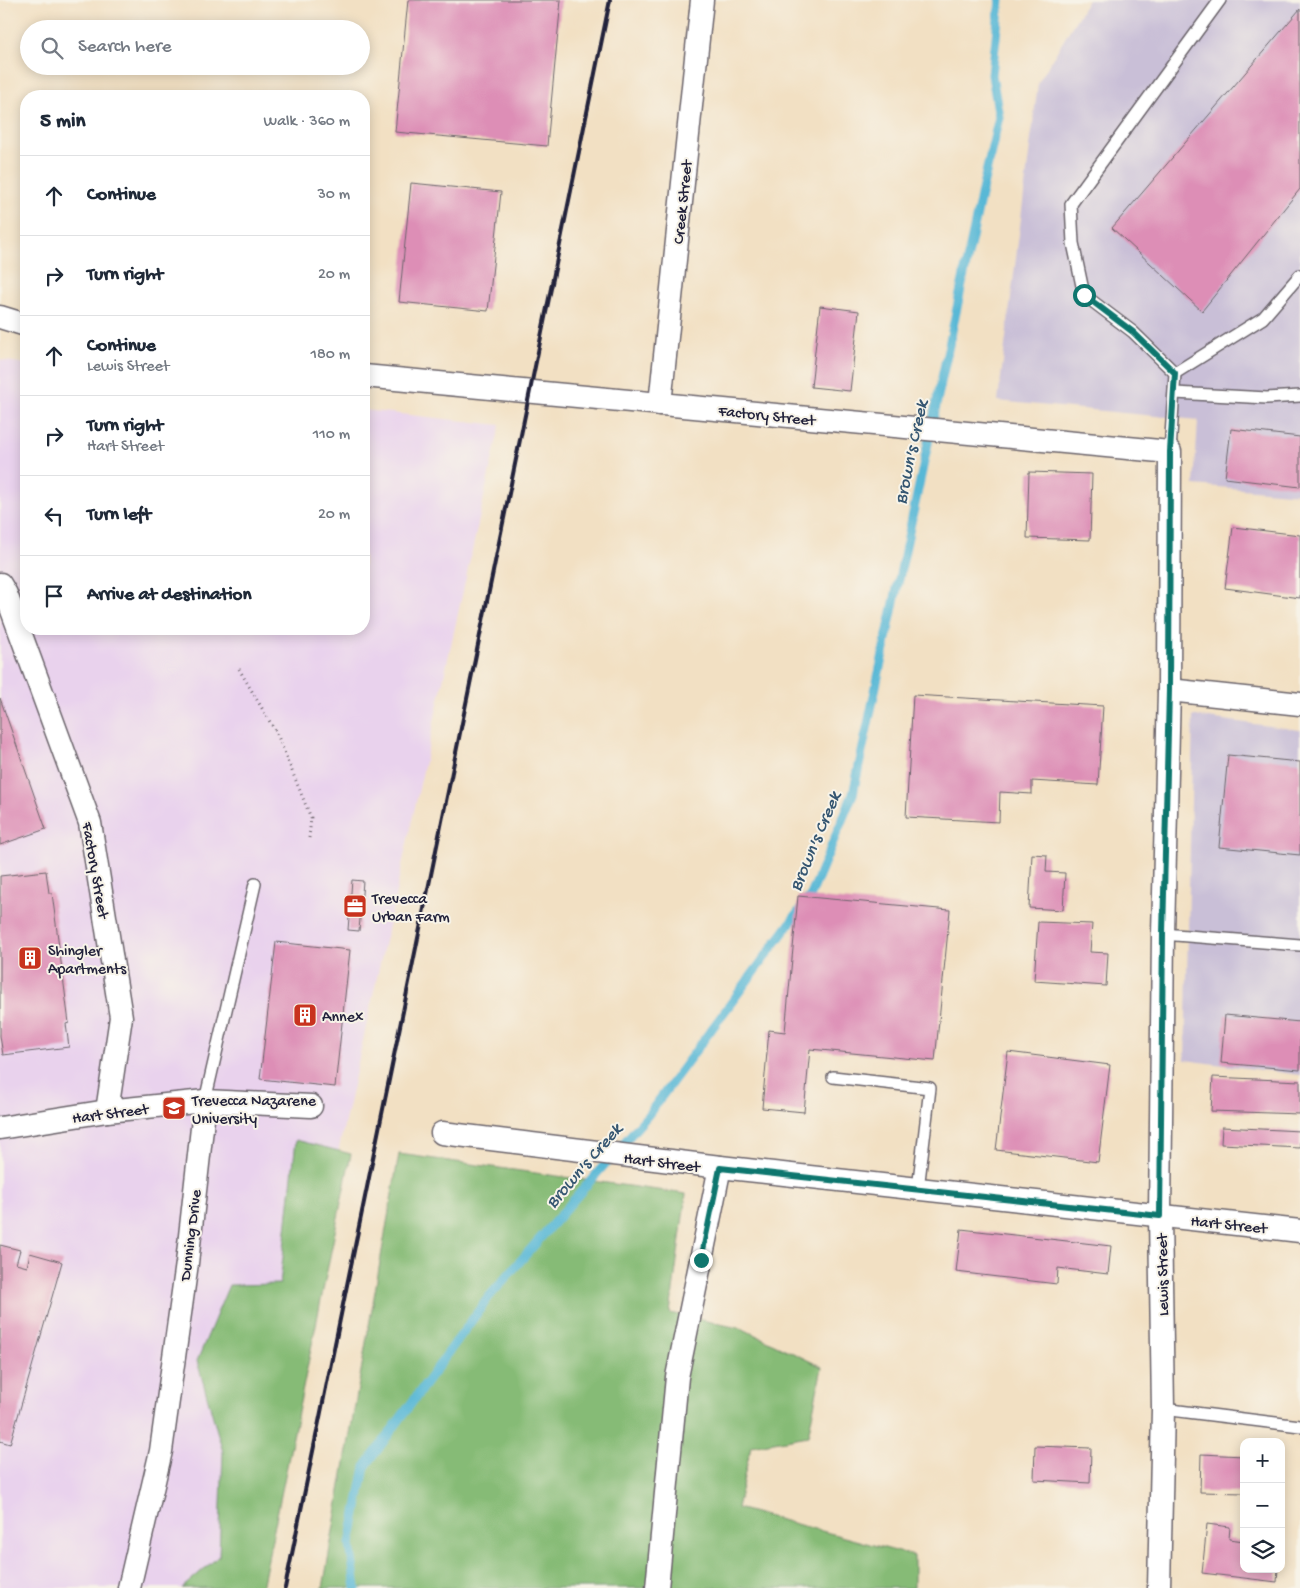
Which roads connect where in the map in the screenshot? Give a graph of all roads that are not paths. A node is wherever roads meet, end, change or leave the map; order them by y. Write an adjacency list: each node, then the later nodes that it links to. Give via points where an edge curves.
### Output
1 (702, 0): 10 (street, Creek Street)
2 (1220, 0): 6 (lane, via 1071,204 1073,243 1084,295 1133,332)
3 (1300, 275): 6 (lane, via 1263,318)
4 (0, 317): 5 (street)
5 (20, 324)
6 (1175, 373): 8 (lane)
7 (370, 377): 10 (street, Factory Street)
8 (1174, 393): 9 (lane, via 1267,398); 11 (lane)
9 (1300, 396)
10 (660, 404): 11 (street, Factory Street)
11 (1170, 452): 15 (street, Lewis Street)
12 (0, 584): 13 (street, Factory Street)
13 (20, 632)
14 (21, 635): 23 (street, Factory Street, via 90,823 120,1017)
15 (1169, 690): 16 (street); 18 (street, Lewis Street)
16 (1300, 704)
17 (255, 884): 21 (lane, Dunning Drive)
18 (1163, 934): 19 (lane); 28 (street, Lewis Street)
19 (1300, 945)
20 (833, 1077): 27 (lane, via 930,1088)
21 (205, 1101): 22 (street, Hart Street); 23 (street, Hart Street); 32 (street, Dunning Drive, via 160,1451)
22 (311, 1106)
23 (107, 1111): 24 (street, Hart Street)
24 (0, 1128)
25 (442, 1133): 26 (street, Hart Street)
26 (720, 1168): 27 (street, Hart Street); 33 (street, via 676,1377)
27 (918, 1189): 28 (street, Hart Street)
28 (1160, 1216): 29 (street, Hart Street); 30 (street, Lewis Street)
29 (1300, 1231)
30 (1163, 1409): 31 (lane); 34 (street, Lewis Street)
31 (1300, 1426)
32 (129, 1588)
33 (657, 1588)
34 (1159, 1588)

